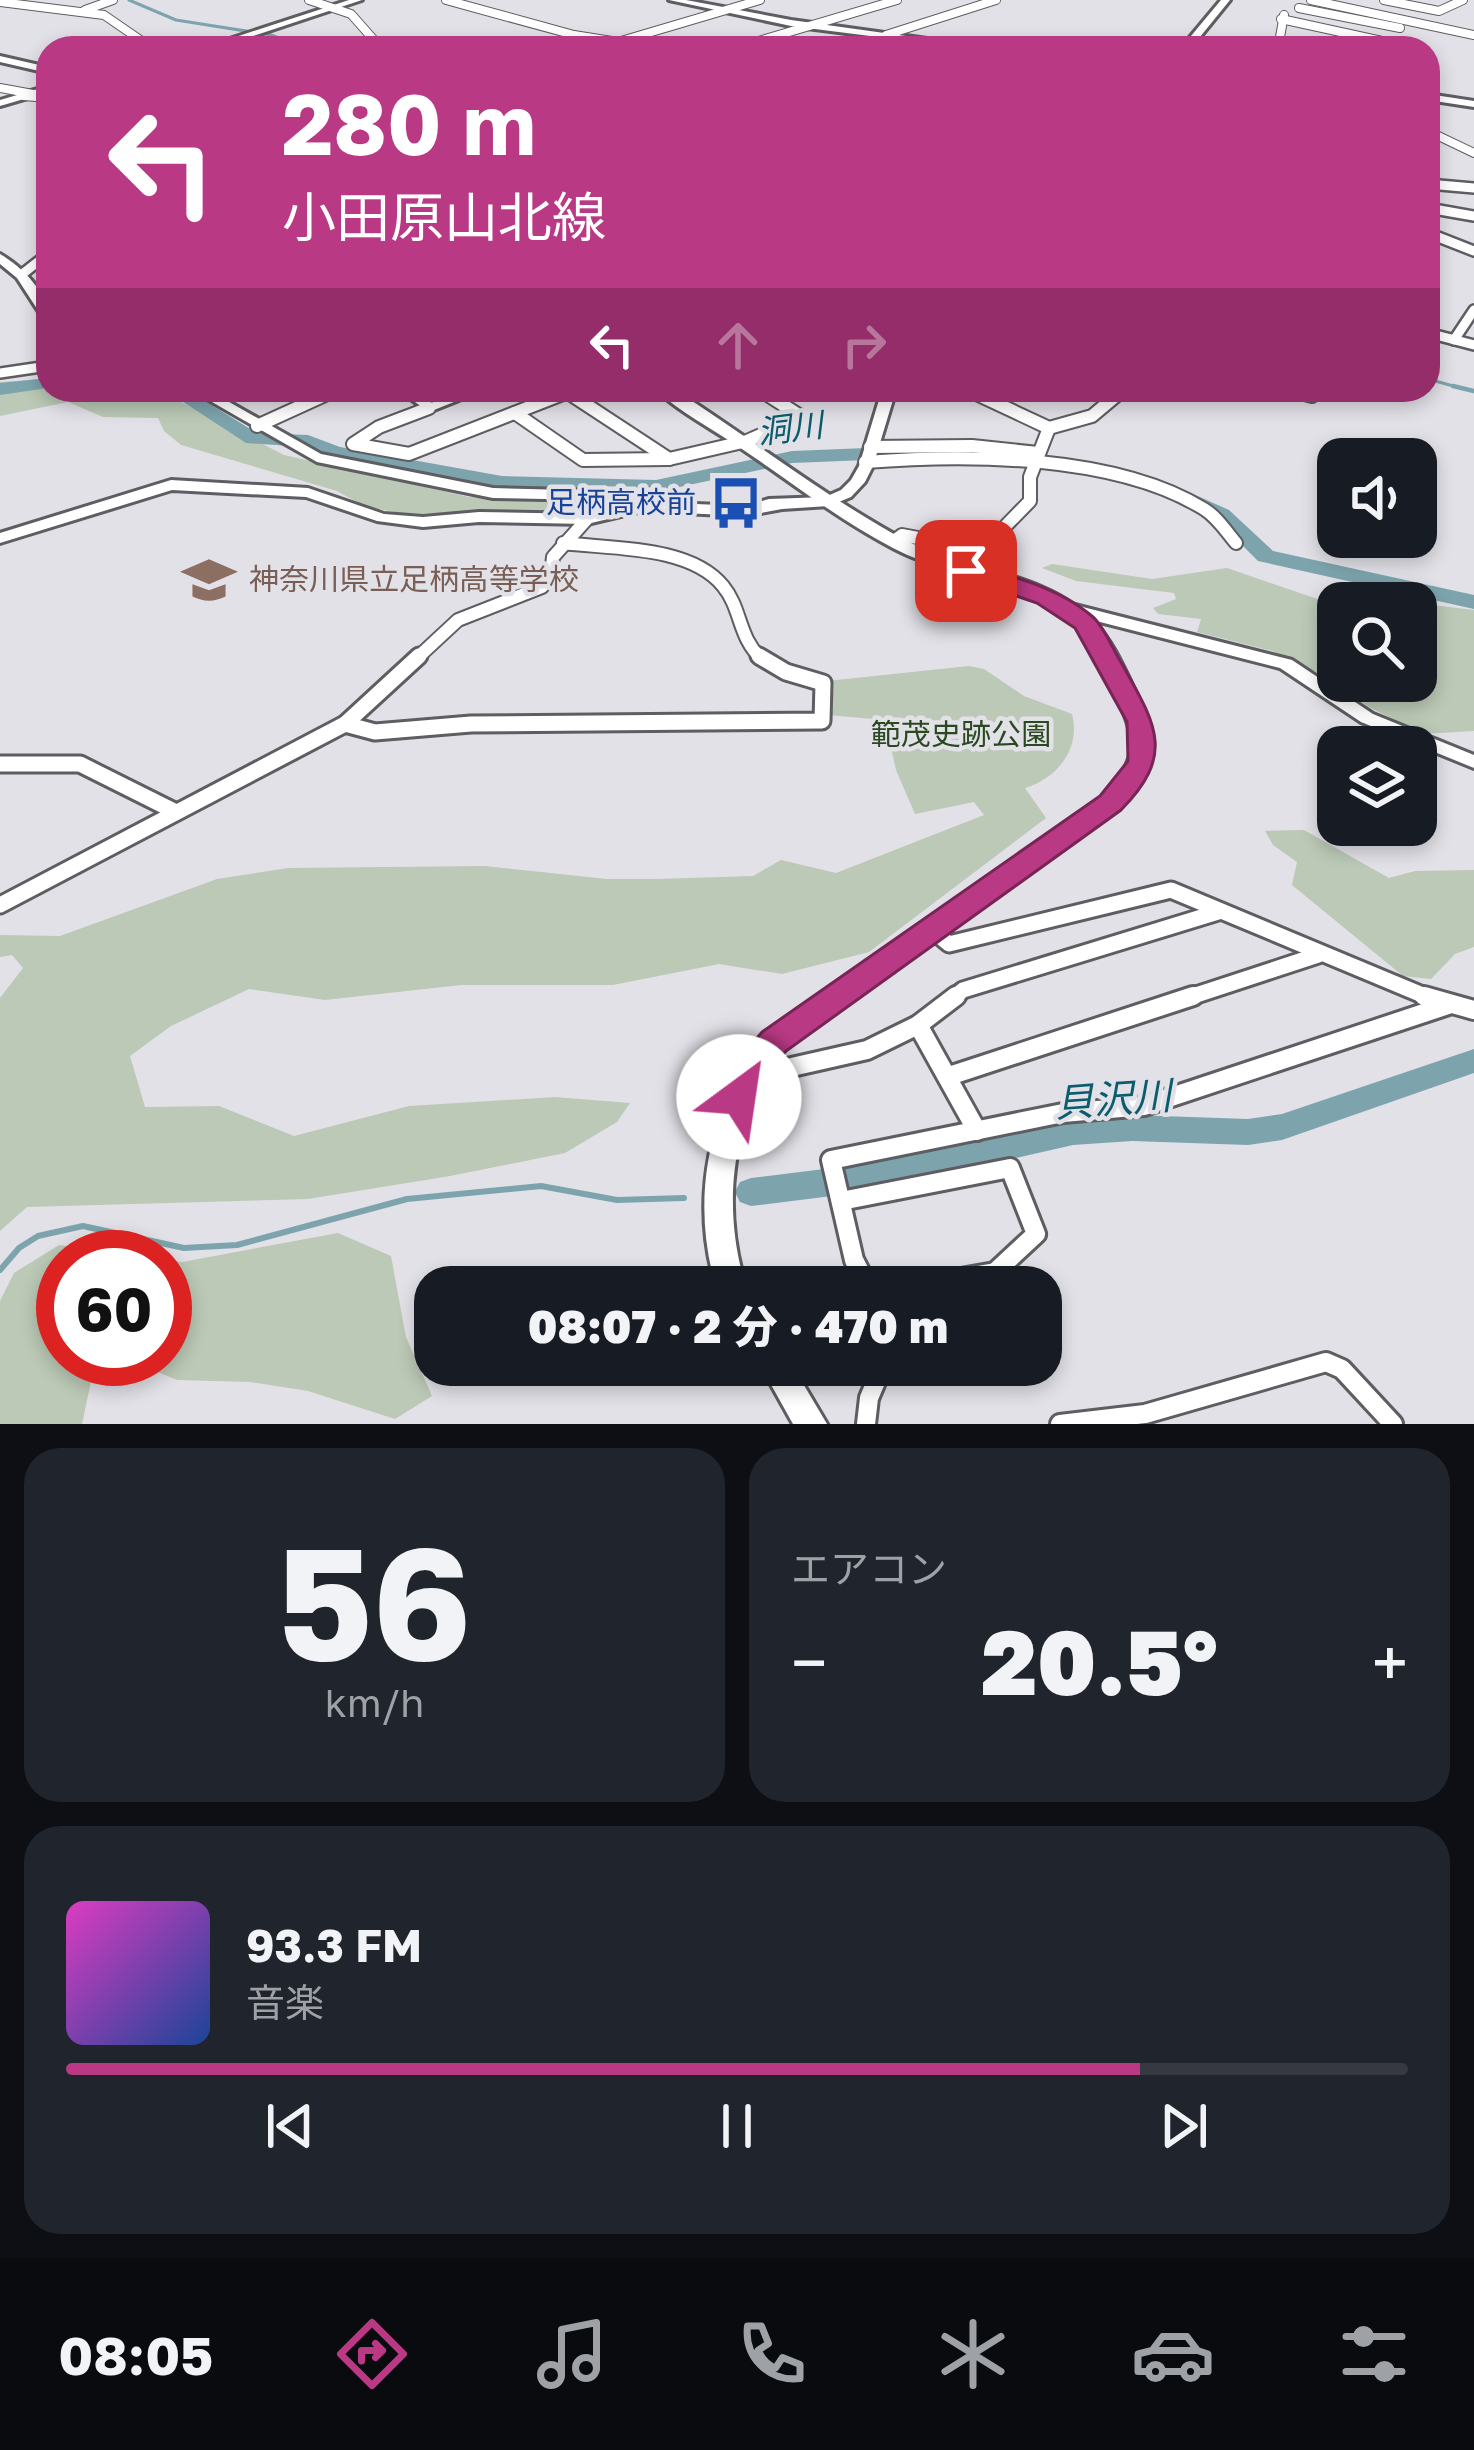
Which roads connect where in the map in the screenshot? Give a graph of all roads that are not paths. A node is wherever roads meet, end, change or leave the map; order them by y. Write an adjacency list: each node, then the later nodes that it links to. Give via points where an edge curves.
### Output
1 (113, 0): 17 (street)
2 (309, 0): 14 (street)
3 (358, 0): 14 (street)
4 (446, 0): 27 (street)
5 (673, 0): 18 (street)
6 (760, 0): 18 (street)
7 (897, 0): 21 (street)
8 (996, 0): 23 (street)
9 (1225, 0): 31 (street)
10 (1313, 0): 15 (street); 20 (street)
11 (1384, 0): 16 (street)
12 (1463, 0): 16 (street)
13 (0, 2): 17 (street)
14 (336, 7): 25 (street); 26 (street)
15 (1299, 8): 19 (street); 20 (street)
16 (1428, 9): 20 (street)
17 (80, 12): 24 (street, via 104,15)
18 (728, 12): 21 (street); 28 (street)
19 (1281, 19): 32 (street); 33 (street)
20 (1403, 24): 22 (street)
21 (815, 26): 23 (street); 29 (street)
22 (1474, 34)
23 (886, 35): 30 (street)
24 (135, 36)
25 (249, 36)
26 (371, 36)
27 (590, 36)
28 (637, 36)
29 (783, 36)
30 (894, 36)
31 (1196, 36)
32 (1279, 36)
33 (1359, 36)
34 (0, 58): 35 (main road)
35 (36, 67)
36 (0, 88): 37 (street)
37 (28, 95): 38 (street); 40 (street)
38 (36, 95)
39 (1440, 100): 41 (street)
40 (0, 103)
41 (1474, 104)
42 (1440, 137): 43 (street)
43 (1474, 153)
44 (1440, 185): 45 (street)
45 (1474, 188)
46 (1440, 210): 47 (street)
47 (1474, 216)
48 (1440, 238): 49 (street)
49 (1474, 251)
50 (0, 258): 52 (street)
51 (36, 263): 52 (street)
52 (21, 275): 53 (street)
53 (36, 297)
54 (1474, 310): 56 (street)
55 (1440, 336): 56 (street)
56 (1454, 340): 57 (street)
57 (1474, 345)
58 (36, 368): 59 (street)
59 (0, 373)
60 (218, 402): 73 (street)
61 (310, 402): 73 (street)
62 (421, 402): 71 (street)
63 (445, 402): 71 (street)
64 (540, 402): 72 (street)
65 (583, 402): 77 (street)
66 (683, 402): 75 (main road)
67 (779, 402): 75 (street, via 802,417)
68 (885, 402): 76 (street)
69 (994, 402): 74 (street)
70 (1109, 402): 74 (street, via 1092,416)
71 (429, 408): 72 (street, via 353,444 409,454)
72 (514, 413): 77 (street, via 583,460)
73 (257, 426): 80 (street, via 317,458 493,493)
74 (1049, 428): 78 (street)
75 (748, 442): 77 (street); 79 (main road)
76 (867, 454): 78 (street); 79 (street, via 854,491)
77 (669, 459)
78 (1036, 459): 83 (street, via 1030,501 986,546 902,535); 85 (street, via 1207,511)
79 (838, 502): 80 (street); 83 (main road)
80 (779, 505): 81 (street, via 642,506)
81 (586, 519): 82 (street, via 404,520 308,493 171,485); 84 (street)
82 (2, 539)
83 (894, 541): 86 (main road)
84 (563, 543): 87 (street, via 542,587 458,620); 87 (street, via 636,551 709,575 723,586 750,648 784,673 823,683 822,721 375,732)
85 (1236, 543)
86 (1067, 608): 88 (street, via 1286,664 1367,718); 93 (main road, via 1096,638 1141,722 1142,761 1111,803)
87 (346, 724): 90 (street)
88 (1474, 761)
89 (0, 764): 90 (street, via 80,764)
90 (174, 811): 91 (street)
91 (0, 905)
92 (1220, 912): 93 (street, via 1164,890 949,944); 94 (street); 97 (street, via 963,990)
93 (932, 930): 99 (main road, via 774,1042)
94 (1318, 955): 95 (street); 98 (street)
95 (1448, 1005): 96 (street); 100 (street, via 1163,1101)
96 (1474, 1010)
97 (918, 1025): 98 (street); 99 (street, via 858,1054 783,1070 764,1091)
98 (949, 1076): 100 (street)
99 (739, 1097): 102 (main road, via 715,1207)
100 (977, 1131): 101 (street, via 832,1160)
101 (841, 1201): 103 (street); 104 (street, via 1010,1168 1036,1234)
102 (725, 1266)
103 (857, 1266)
104 (1001, 1266)
105 (788, 1386): 107 (main road)
106 (874, 1386): 108 (street)
107 (811, 1424)
108 (866, 1424)
109 (1060, 1424): 110 (street, via 1145,1414 1326,1362)
110 (1394, 1424)

